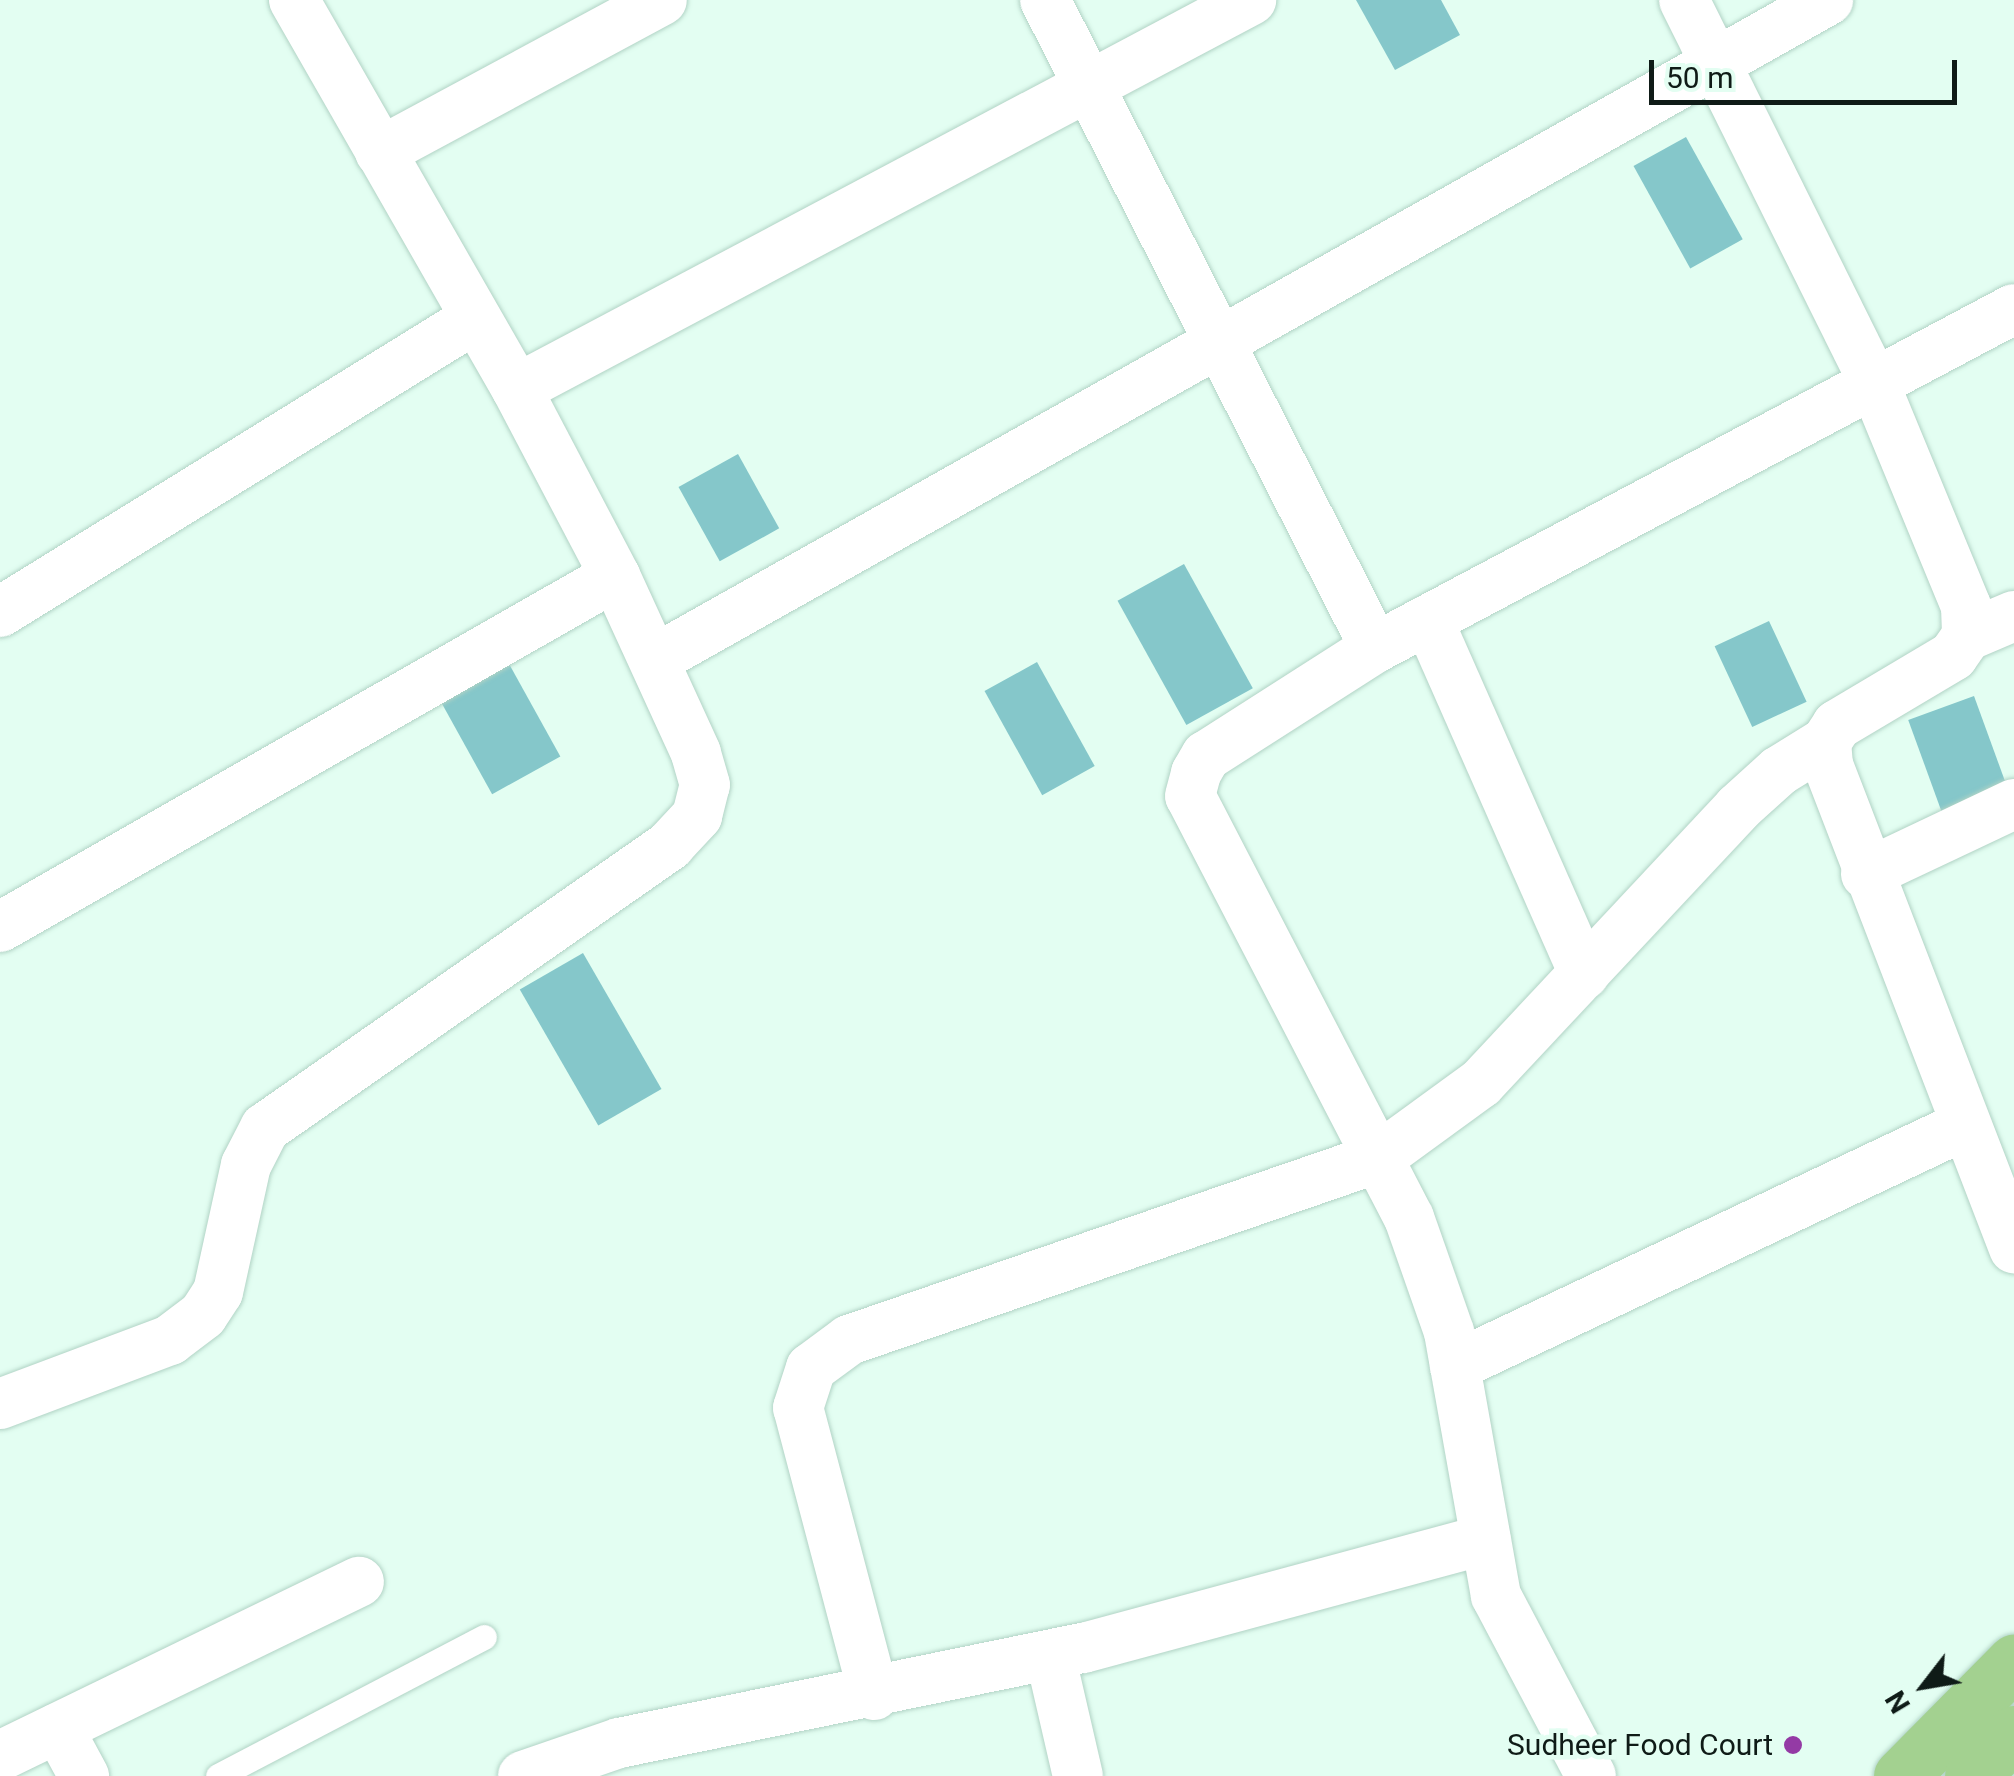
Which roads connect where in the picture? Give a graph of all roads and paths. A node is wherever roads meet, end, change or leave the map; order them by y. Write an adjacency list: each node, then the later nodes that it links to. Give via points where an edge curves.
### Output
1 (294, 0): 9 (street)
2 (662, 0): 9 (street)
3 (1045, 0): 8 (street)
4 (1251, 0): 8 (street)
5 (1684, 0): 7 (street)
6 (1828, 0): 7 (street)
7 (1717, 60): 12 (street); 13 (street)
8 (1093, 88): 12 (street); 14 (street)
9 (380, 152): 11 (street)
10 (2014, 309): 13 (street)
11 (474, 319): 14 (street); 16 (street)
12 (1221, 339): 20 (street); 21 (street)
13 (1874, 383): 18 (street); 19 (street, via 1966,606)
14 (517, 390): 15 (street)
15 (615, 576): 21 (street); 25 (street)
16 (0, 612)
17 (2014, 616): 19 (street)
18 (1428, 620): 20 (street); 26 (street)
19 (1967, 636): 22 (street, via 1952,656 1837,724)
20 (1375, 648): 28 (street, via 1206,756 1190,796)
21 (654, 660): 31 (street, via 705,785 697,816 670,845 265,1128 246,1164 218,1292 203,1315 170,1340)
22 (1826, 742): 24 (street); 26 (street, via 1778,771 1738,808)
23 (2014, 804): 24 (street)
24 (1866, 874): 27 (street)
25 (0, 927)
26 (1584, 974): 28 (street, via 1481,1082)
27 (1965, 1124): 29 (street); 30 (street)
28 (1378, 1158): 30 (street, via 1432,1279); 37 (street, via 849,1340 812,1368 798,1408)
29 (2014, 1248)
30 (1456, 1366): 32 (street)
31 (0, 1404)
32 (1486, 1539): 35 (street); 45 (street, via 1512,1631)
33 (359, 1582): 38 (street)
34 (484, 1637): 42 (lane)
35 (1050, 1655): 37 (street); 44 (street)
36 (2014, 1662): 46 (main road)
37 (874, 1695): 43 (street, via 619,1743)
38 (58, 1728): 40 (street); 41 (street)
39 (2014, 1733): 47 (main road)
40 (0, 1756)
41 (84, 1776)
42 (218, 1776)
43 (523, 1776)
44 (1078, 1776)
45 (1591, 1776)
46 (1900, 1776)
47 (1972, 1776)

